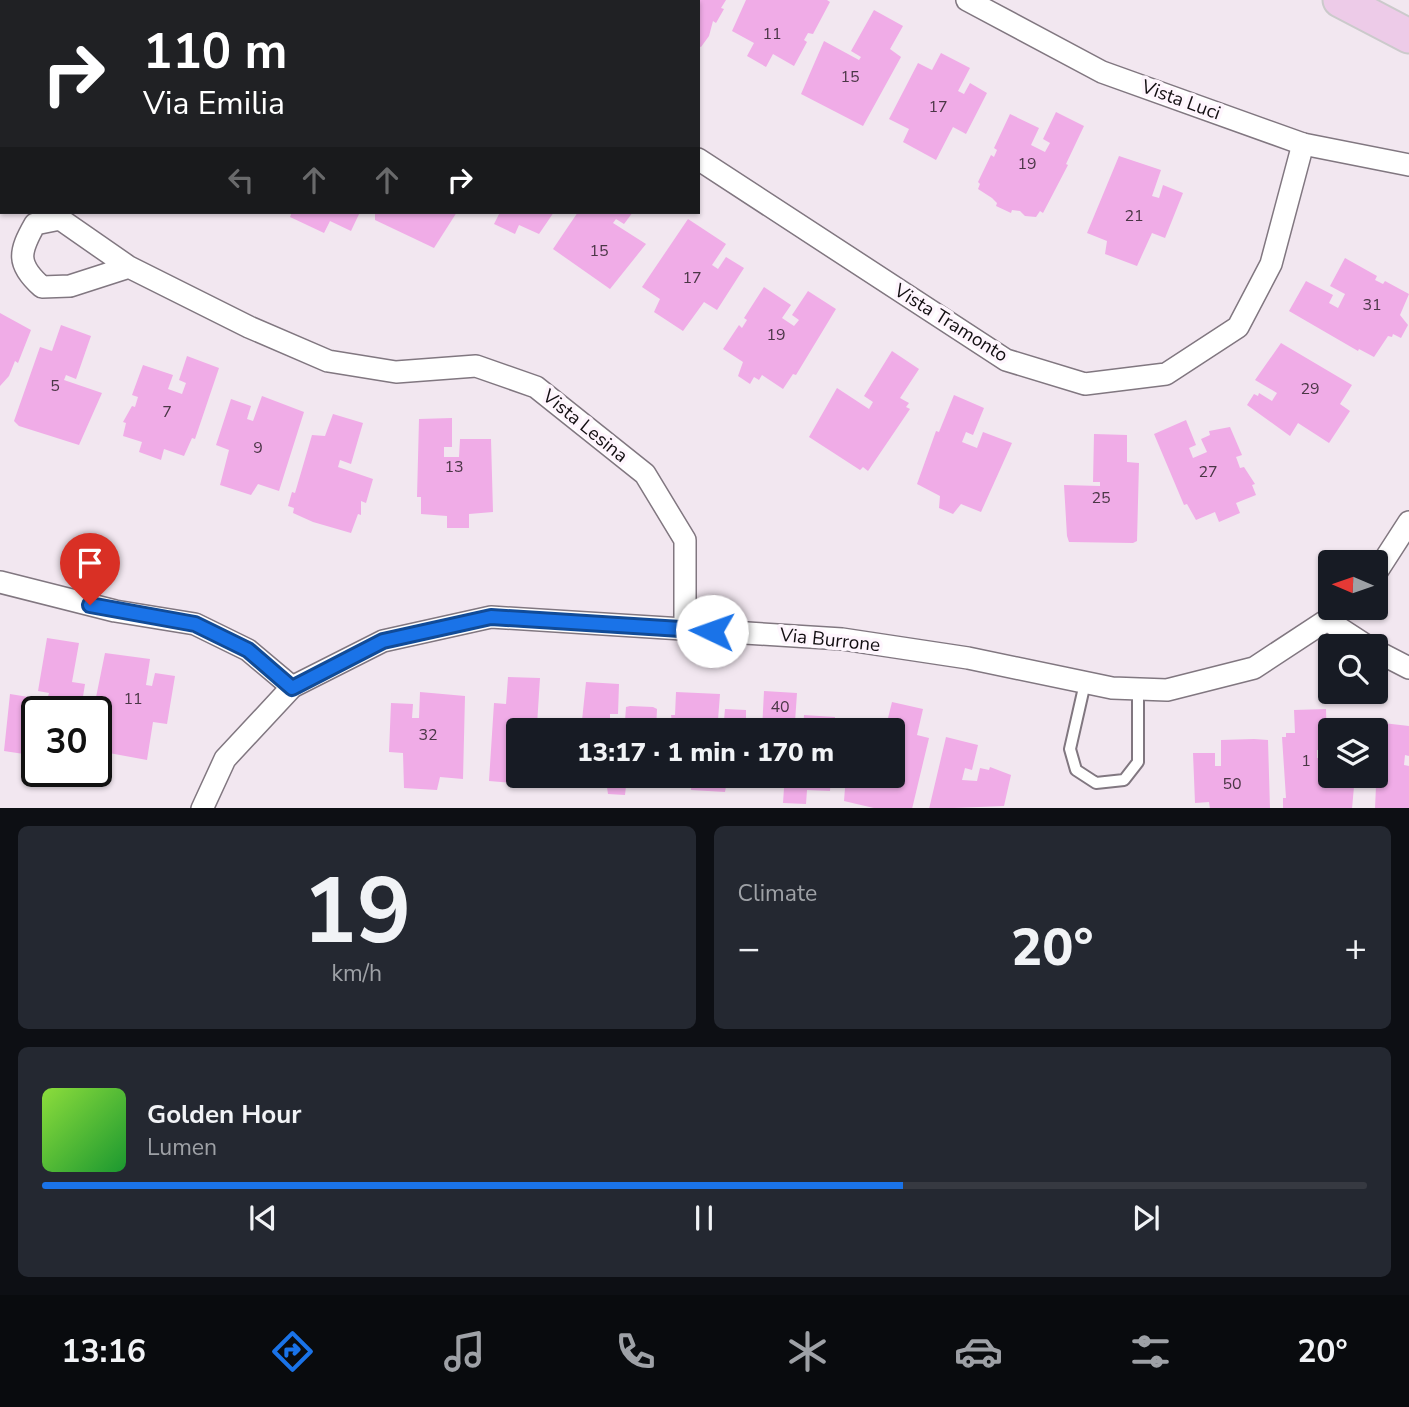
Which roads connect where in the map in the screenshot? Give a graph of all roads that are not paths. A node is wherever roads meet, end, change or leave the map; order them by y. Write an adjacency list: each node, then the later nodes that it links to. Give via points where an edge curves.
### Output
1 (967, 0): 4 (street, Vista Luci, via 1102,72)
2 (1340, 0): 3 (main road)
3 (1409, 36)
4 (1303, 144): 5 (street, Vista Tramonto, via 1271,264 1238,327 1166,374 1085,384 1006,360); 6 (street, Vista Luci)
5 (700, 160)
6 (1409, 165)
7 (130, 267): 7 (street, Vista Lesina, via 60,219 35,224 22,248 26,273 42,287 70,286); 13 (street, Vista Lesina, via 249,327 328,360 396,372 476,366 537,387 645,474 685,540)
8 (1409, 522): 9 (street)
9 (1388, 554)
10 (0, 582): 18 (street, via 115,611 195,624 248,650)
11 (1324, 620): 19 (street, Via Burrone, via 1254,668 1167,690)
12 (1339, 620): 14 (street)
13 (685, 629): 17 (street, Via Burrone, via 842,639); 18 (street, Via Burrone, via 491,617 383,641)
14 (1354, 634)
15 (1388, 657): 16 (street)
16 (1409, 668)
17 (1085, 683): 19 (street, Via Burrone); 19 (lane, via 1070,749 1076,770 1096,783 1124,780 1138,762)
18 (292, 688): 20 (street, Via Burrone, via 225,760)
19 (1138, 689)
20 (202, 808)

